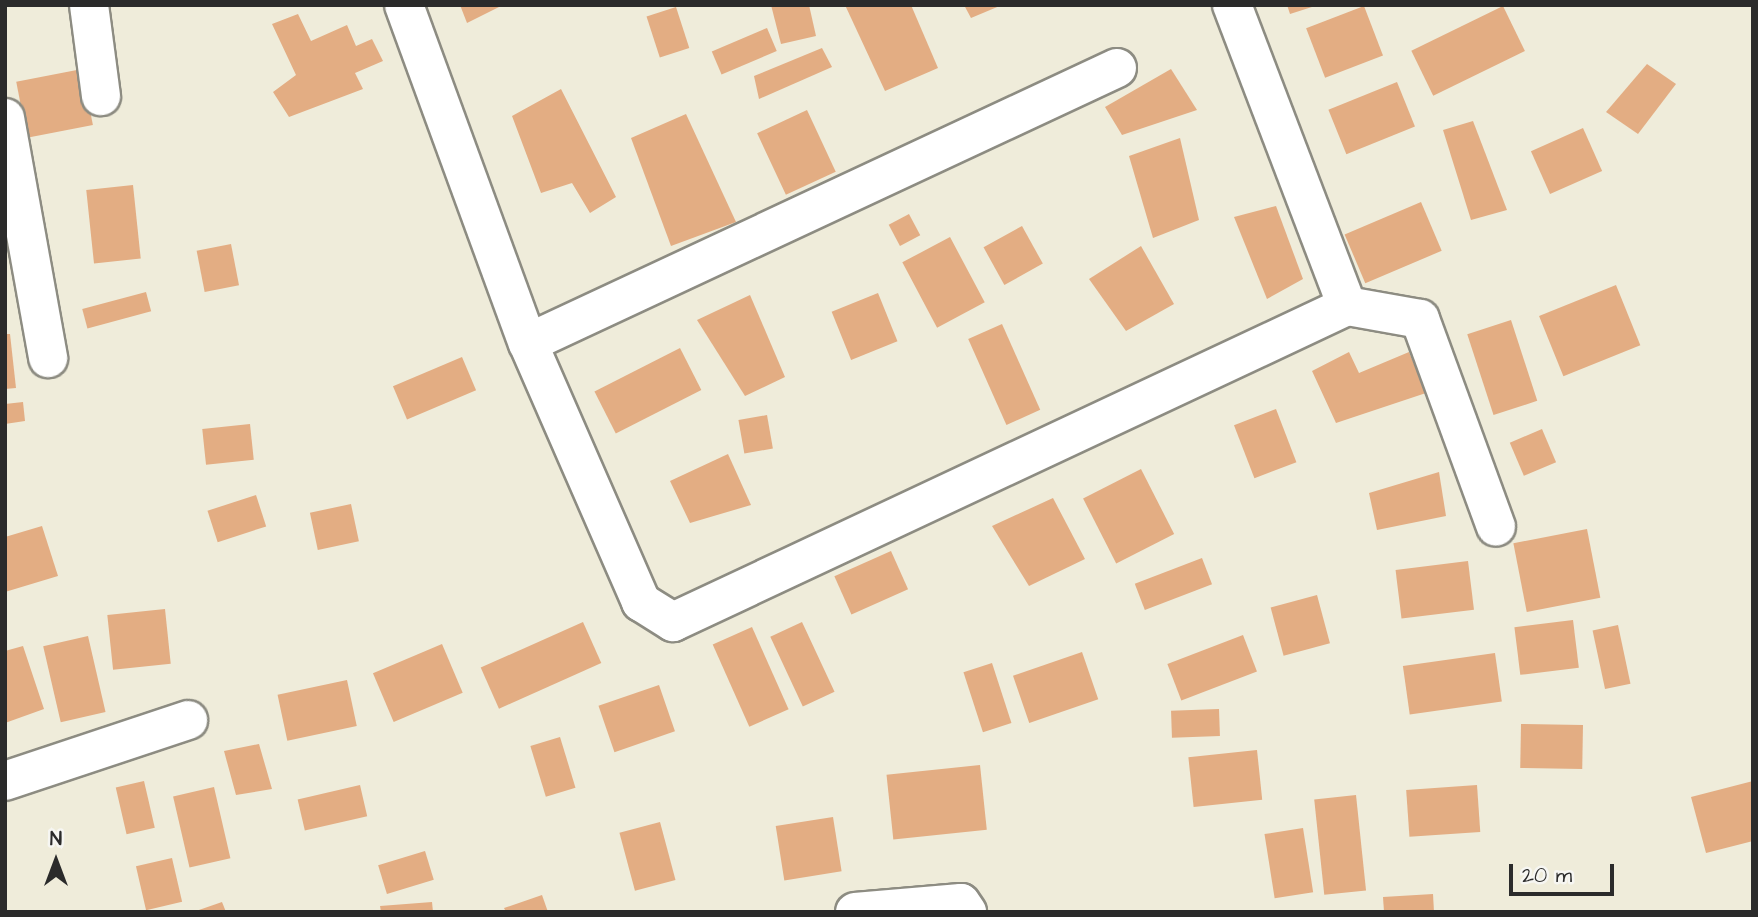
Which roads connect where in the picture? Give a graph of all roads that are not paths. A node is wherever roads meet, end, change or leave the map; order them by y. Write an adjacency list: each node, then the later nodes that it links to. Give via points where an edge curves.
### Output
1 (89, 5): 5 (street)
2 (404, 5): 8 (street)
3 (1232, 5): 7 (street)
4 (1117, 68): 8 (street)
5 (101, 96)
6 (5, 118): 9 (street)
7 (1347, 306): 8 (street, via 673,622 640,602); 10 (street, via 1420,319)
8 (528, 342)
9 (48, 358)
10 (1496, 527)
11 (188, 720): 12 (street)
12 (5, 780)
13 (855, 912): 14 (street, via 961,903)
14 (967, 912)

